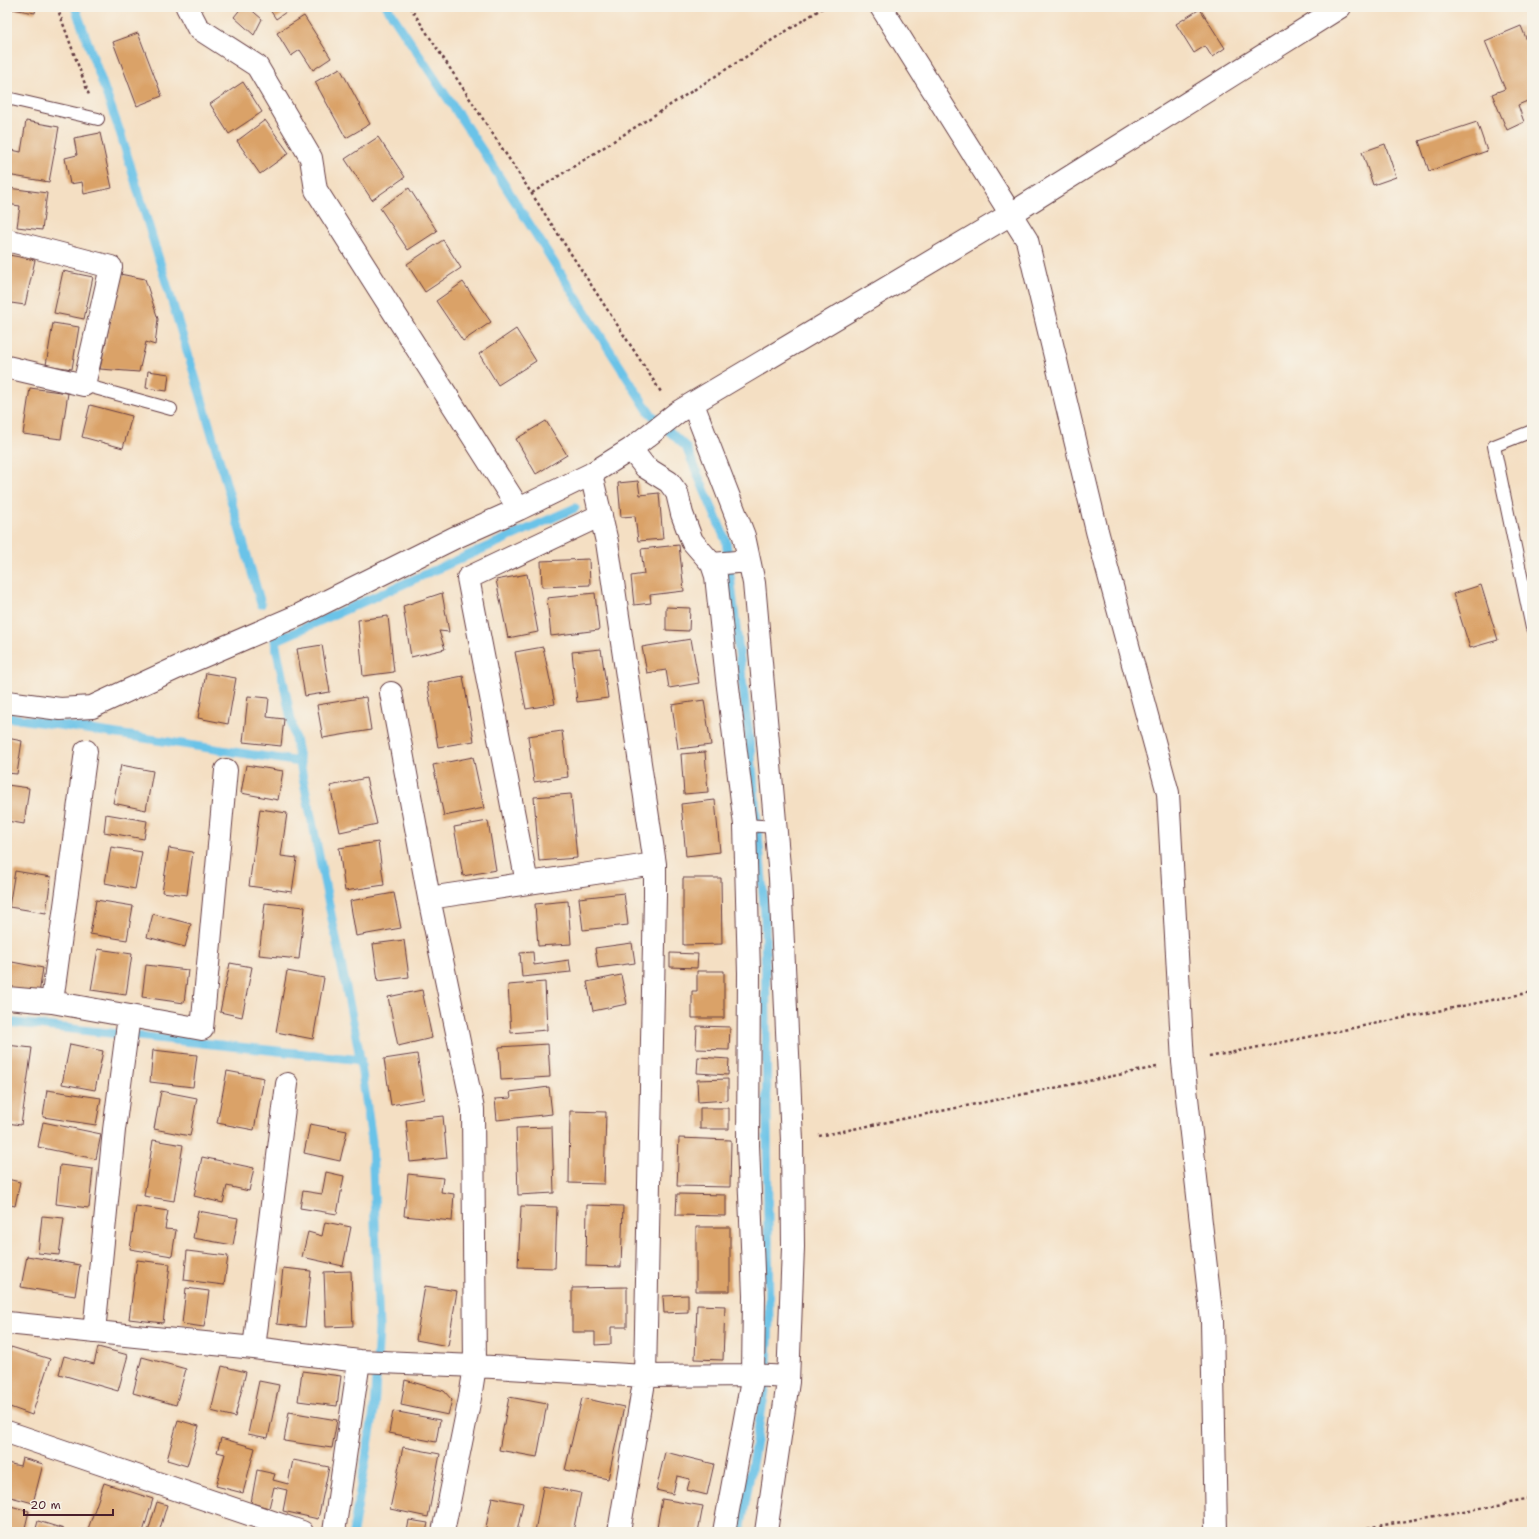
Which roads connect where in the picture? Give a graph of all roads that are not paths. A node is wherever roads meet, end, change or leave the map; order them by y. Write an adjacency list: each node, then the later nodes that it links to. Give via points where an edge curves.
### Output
1 (187, 7): 15 (street, via 198,28 257,66 311,158 316,190)
2 (881, 7): 6 (street)
3 (1340, 7): 6 (street)
4 (7, 98): 5 (lane)
5 (98, 119)
6 (1011, 214): 11 (street); 46 (street, via 1026,240 1097,531 1168,793 1183,1062 1212,1321)
7 (7, 240): 9 (street, via 111,267)
8 (7, 367): 9 (street)
9 (84, 385): 10 (lane)
10 (171, 409)
11 (675, 416): 13 (street); 17 (street, via 744,536)
12 (1532, 431): 18 (lane, via 1494,446)
13 (631, 449): 14 (street); 17 (street, via 645,467 669,482 677,493 692,541)
14 (591, 474): 15 (street); 16 (street)
15 (518, 510): 20 (street, via 454,538 299,614 92,707 60,709)
16 (601, 515): 25 (street); 26 (street, via 468,578)
17 (730, 562): 23 (street, via 716,576); 24 (street, via 754,583)
18 (1532, 628)
19 (392, 693): 27 (street)
20 (7, 702)
21 (86, 751): 29 (street)
22 (226, 770): 30 (street, via 202,1029)
23 (745, 825): 24 (lane); 38 (street, via 749,973 748,1145 754,1296)
24 (776, 827): 38 (street, via 792,1141 793,1247)
25 (655, 864): 26 (street); 37 (street)
26 (527, 883): 27 (street)
27 (430, 898): 36 (street, via 473,1109)
28 (7, 998): 29 (street)
29 (52, 1002): 30 (street)
30 (130, 1016): 33 (street, via 114,1130)
31 (287, 1084): 34 (street)
32 (7, 1323): 33 (street)
33 (94, 1332): 34 (street)
34 (254, 1348): 35 (street)
35 (362, 1361): 36 (street); 41 (street)
36 (475, 1366): 37 (street); 42 (street)
37 (645, 1376): 38 (street); 43 (street)
38 (769, 1376): 44 (street); 45 (street)
39 (7, 1432): 40 (street)
40 (302, 1532)
41 (334, 1532)
42 (443, 1532)
43 (619, 1532)
44 (724, 1532)
45 (766, 1532)
46 (1216, 1532)

